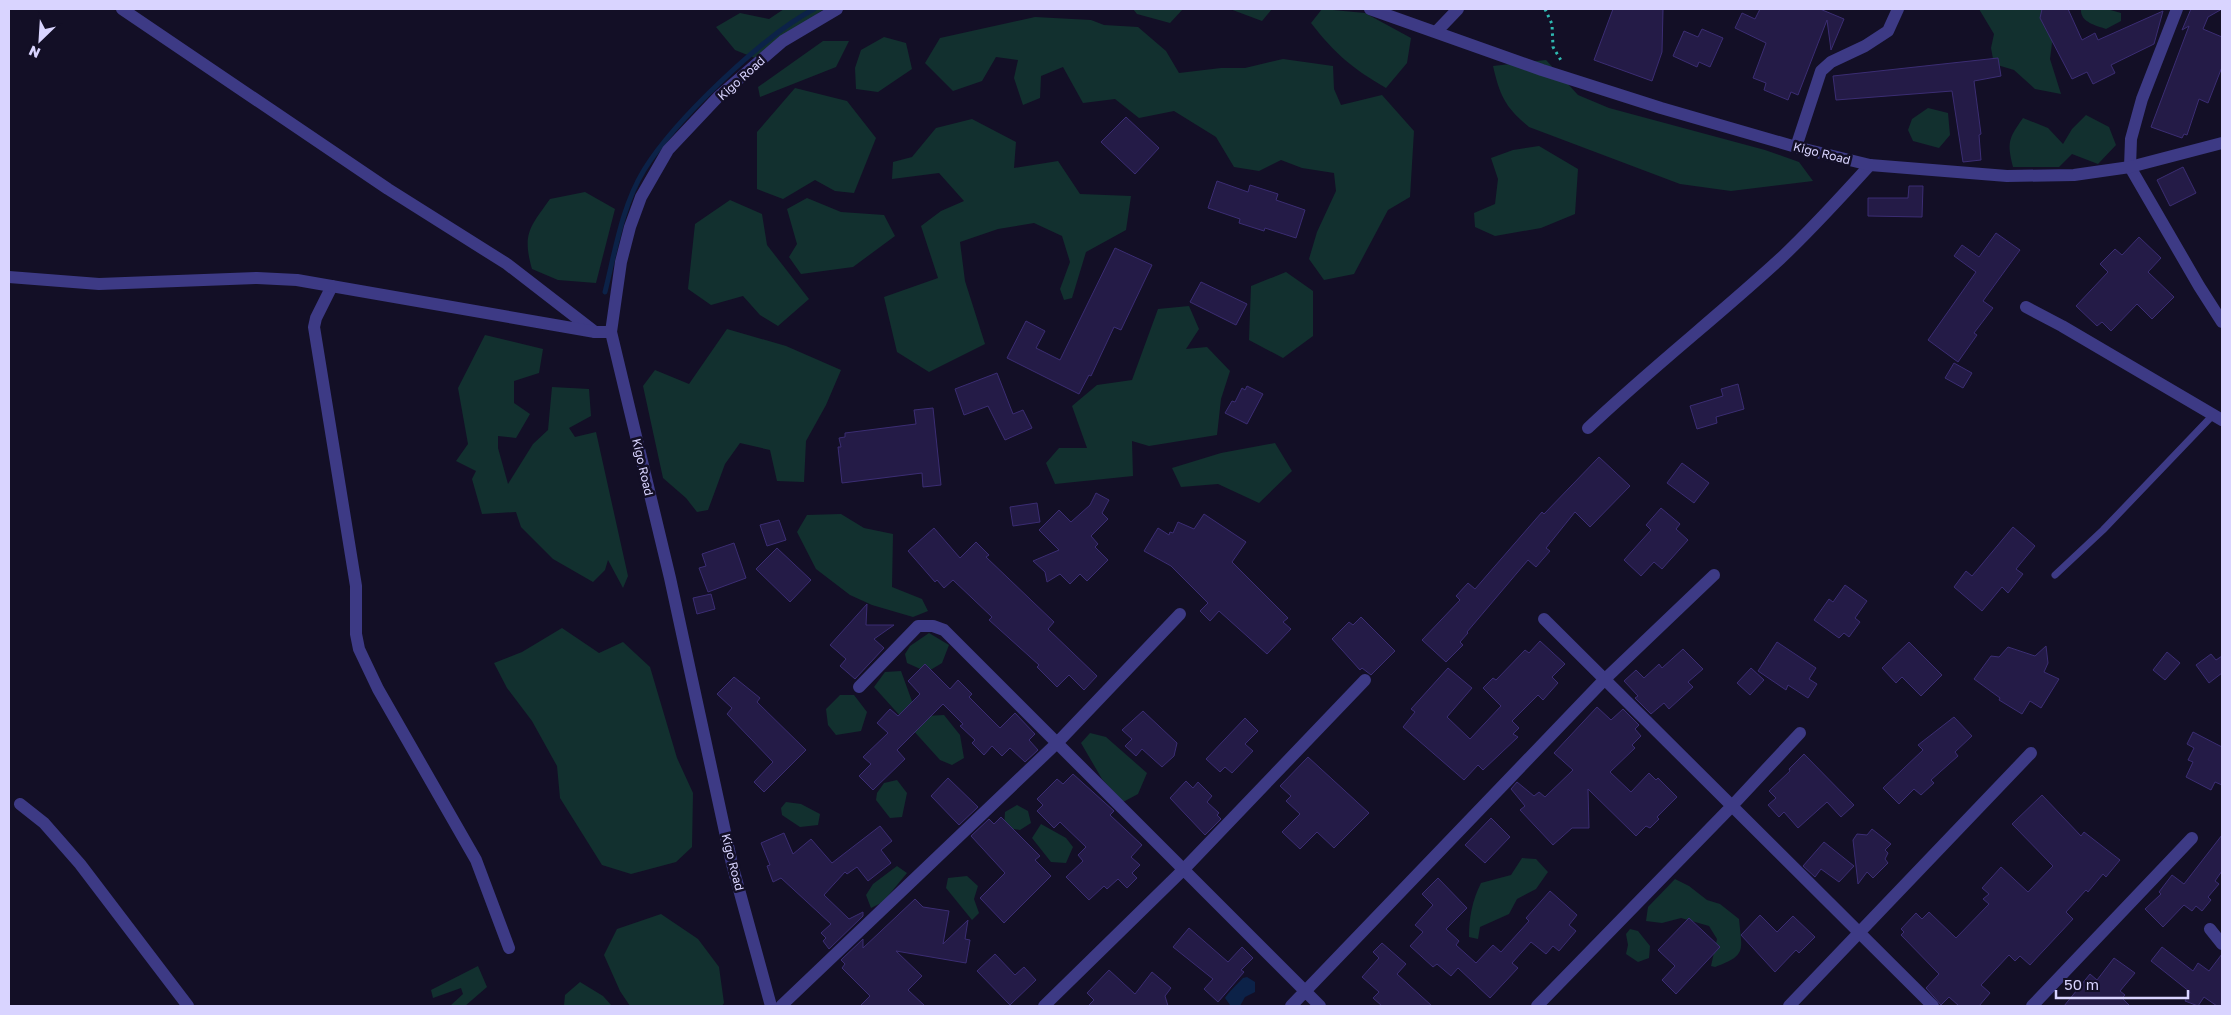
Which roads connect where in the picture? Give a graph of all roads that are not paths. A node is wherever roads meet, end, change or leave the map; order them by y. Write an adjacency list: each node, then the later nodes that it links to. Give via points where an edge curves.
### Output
1 (122, 9): 16 (street, via 380,184 507,264)
2 (837, 9): 17 (street, Kigo Road, via 783,41 718,97 668,150 641,197 630,227 621,262)
3 (1370, 9): 7 (street, Kigo Road)
4 (1458, 9): 7 (street)
5 (1898, 9): 9 (street, via 1888,31 1831,62 1821,71)
6 (2177, 9): 11 (street, via 2142,99 2131,139)
7 (1436, 32): 9 (street, Kigo Road, via 1572,79)
8 (2222, 143): 11 (street, Kigo Road)
9 (1796, 147): 10 (street, Kigo Road)
10 (1870, 165): 11 (street, Kigo Road, via 2007,176 2074,176); 19 (street, via 1781,258 1639,379)
11 (2130, 167): 15 (street)
12 (9, 277): 13 (street, via 99,284 257,278)
13 (332, 286): 16 (street); 37 (street, via 314,327 356,586 359,650 476,860)
14 (2026, 307): 18 (street)
15 (2222, 322)
16 (595, 332): 17 (street)
17 (611, 332): 40 (street, Kigo Road, via 670,578 732,864)
18 (2218, 418): 20 (lane)
19 (1588, 428)
20 (2055, 575)
21 (1714, 576): 25 (street)
22 (1180, 614): 28 (street)
23 (1544, 619): 25 (street)
24 (1365, 680): 33 (street)
25 (1604, 680): 31 (street); 38 (street)
26 (859, 687): 28 (street, via 918,626 933,626 944,630)
27 (1800, 732): 31 (street)
28 (1058, 742): 33 (street); 41 (street)
29 (2031, 754): 35 (street)
30 (20, 804): 39 (street, via 44,823 80,864)
31 (1732, 807): 35 (street); 45 (street)
32 (2192, 838): 48 (street)
33 (1184, 869): 38 (street); 42 (street)
34 (2210, 929): 36 (street)
35 (1857, 933): 46 (street); 47 (street)
36 (2222, 944)
37 (509, 948)
38 (1305, 992): 43 (street); 44 (street)
39 (188, 1006)
40 (771, 1006)
41 (782, 1006)
42 (1044, 1006)
43 (1291, 1006)
44 (1320, 1006)
45 (1537, 1006)
46 (1789, 1006)
47 (1933, 1006)
48 (2032, 1006)

